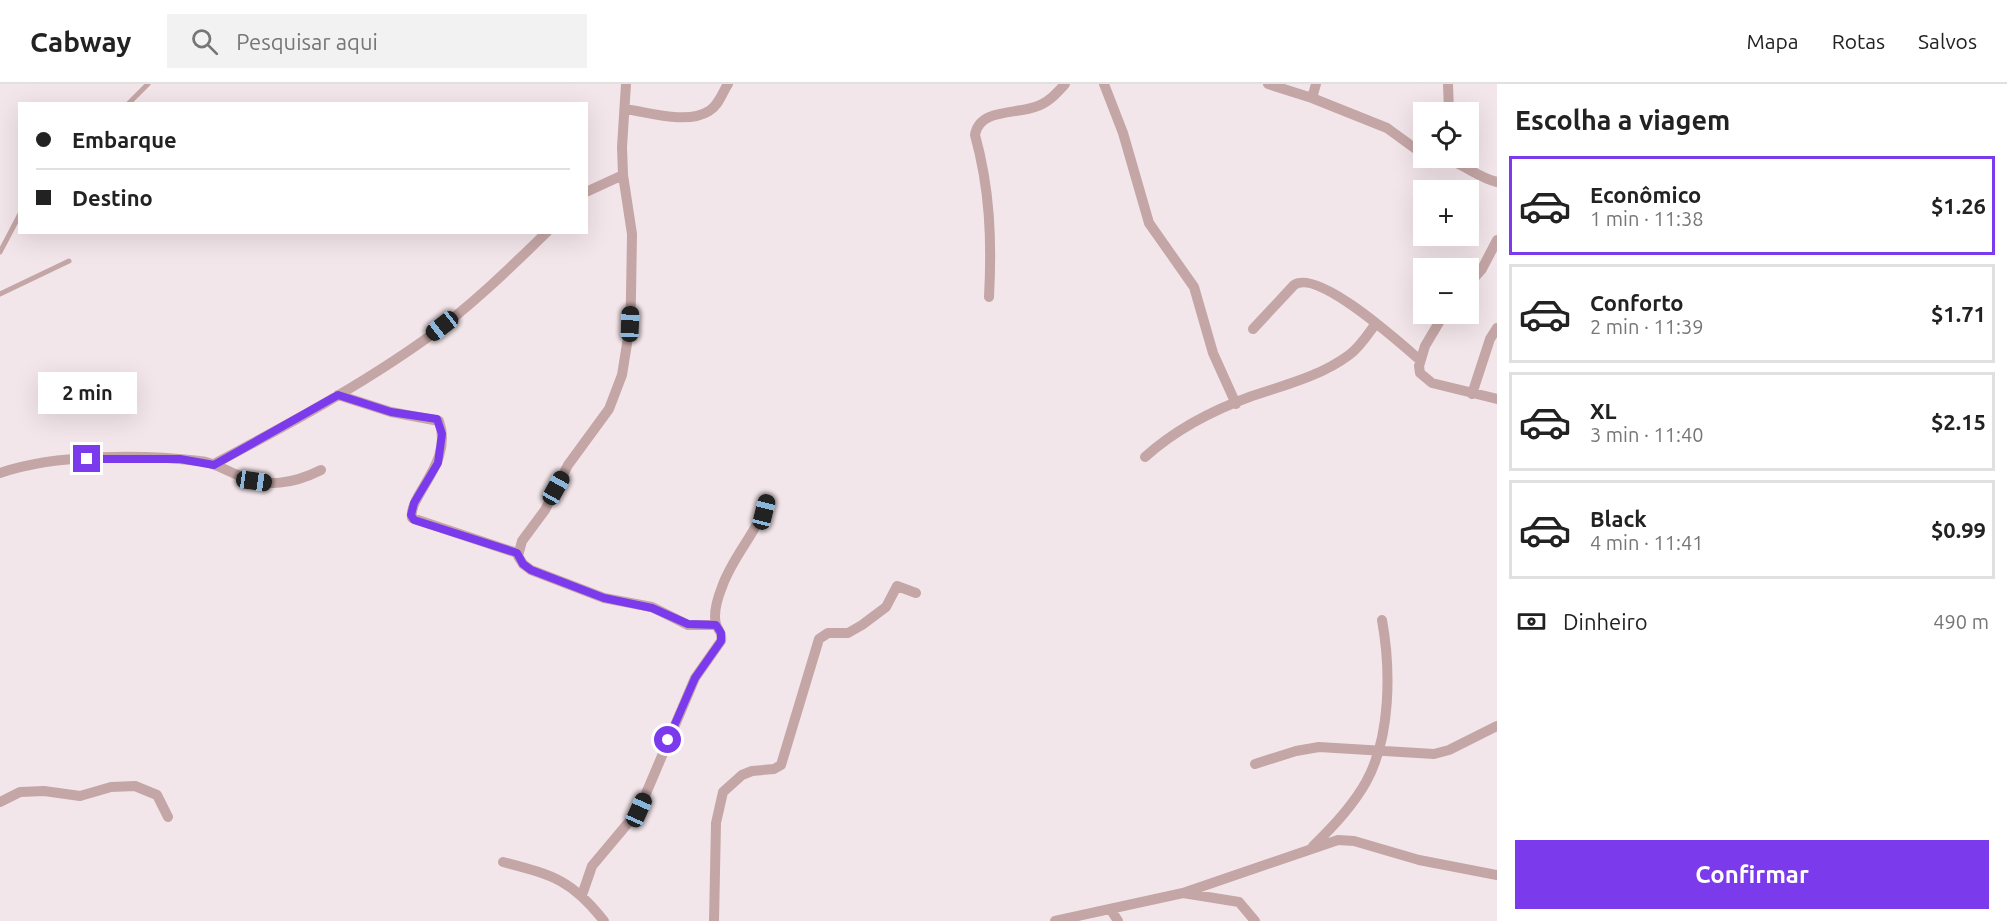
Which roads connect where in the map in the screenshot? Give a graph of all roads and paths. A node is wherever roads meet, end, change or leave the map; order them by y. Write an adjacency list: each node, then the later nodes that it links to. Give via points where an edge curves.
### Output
1 (148, 84): 10 (lane)
2 (627, 84): 12 (street)
3 (728, 84): 12 (street, via 718,102 698,115)
4 (1065, 84): 25 (street, via 1037,107 988,117 976,128 986,176 991,244)
5 (1104, 84): 34 (street, via 1149,223 1194,287 1212,353)
6 (1268, 84): 9 (street)
7 (1316, 84): 9 (street)
8 (1448, 84): 11 (street)
9 (1312, 98): 13 (street, via 1387,128)
10 (130, 102)
11 (1449, 102)
12 (625, 109): 15 (street)
13 (1413, 147)
14 (1467, 168): 16 (street)
15 (623, 175): 17 (street); 40 (street, via 632,254 630,324 622,375 609,409 568,465)
16 (1497, 182)
17 (588, 191)
18 (18, 218): 21 (lane)
19 (545, 234): 32 (street, via 427,338)
20 (1497, 240): 23 (street)
21 (0, 252)
22 (69, 261): 24 (lane)
23 (1479, 272)
24 (0, 294)
25 (989, 297)
26 (1376, 323): 29 (street, via 1319,286 1300,281); 30 (street); 34 (street, via 1351,354 1335,364)
27 (1438, 324): 30 (street)
28 (1497, 328): 31 (street)
29 (1253, 329)
30 (1420, 360): 31 (street, via 1420,373 1432,383)
31 (1473, 394): 33 (street)
32 (338, 395): 36 (street); 40 (street, via 391,412 440,421 438,463 414,503 412,518)
33 (1497, 399)
34 (1236, 404): 35 (street, via 1168,436)
35 (1145, 457)
36 (214, 465): 37 (street, via 254,481 278,484); 38 (street, via 180,459 82,459 38,463)
37 (321, 470)
38 (0, 473)
39 (767, 499): 43 (street, via 764,512 727,572)
40 (517, 553): 43 (street, via 531,570 576,588 652,608 688,624)
41 (916, 593): 56 (street, via 897,586 886,607 862,625 848,633 828,633 819,639 781,765 742,775 723,792 716,822)
42 (1382, 620): 45 (street, via 1387,667 1384,719)
43 (716, 625): 53 (street, via 721,641 695,678 639,810 592,867)
44 (1497, 726): 45 (street, via 1434,754)
45 (1377, 750): 46 (street, via 1319,747); 49 (street, via 1366,781 1352,803)
46 (1255, 764)
47 (0, 802): 48 (street, via 20,792 80,796 111,787 135,786 157,795)
48 (168, 817)
49 (1310, 848): 51 (street, via 1346,839 1419,860); 52 (street)
50 (503, 862): 53 (street, via 560,879)
51 (1497, 875)
52 (1183, 893): 54 (street); 59 (street, via 1239,902)
53 (582, 895): 55 (street)
54 (1111, 910): 57 (street); 58 (street)
55 (604, 921)
56 (714, 921)
57 (1055, 921)
58 (1118, 921)
59 (1255, 921)

